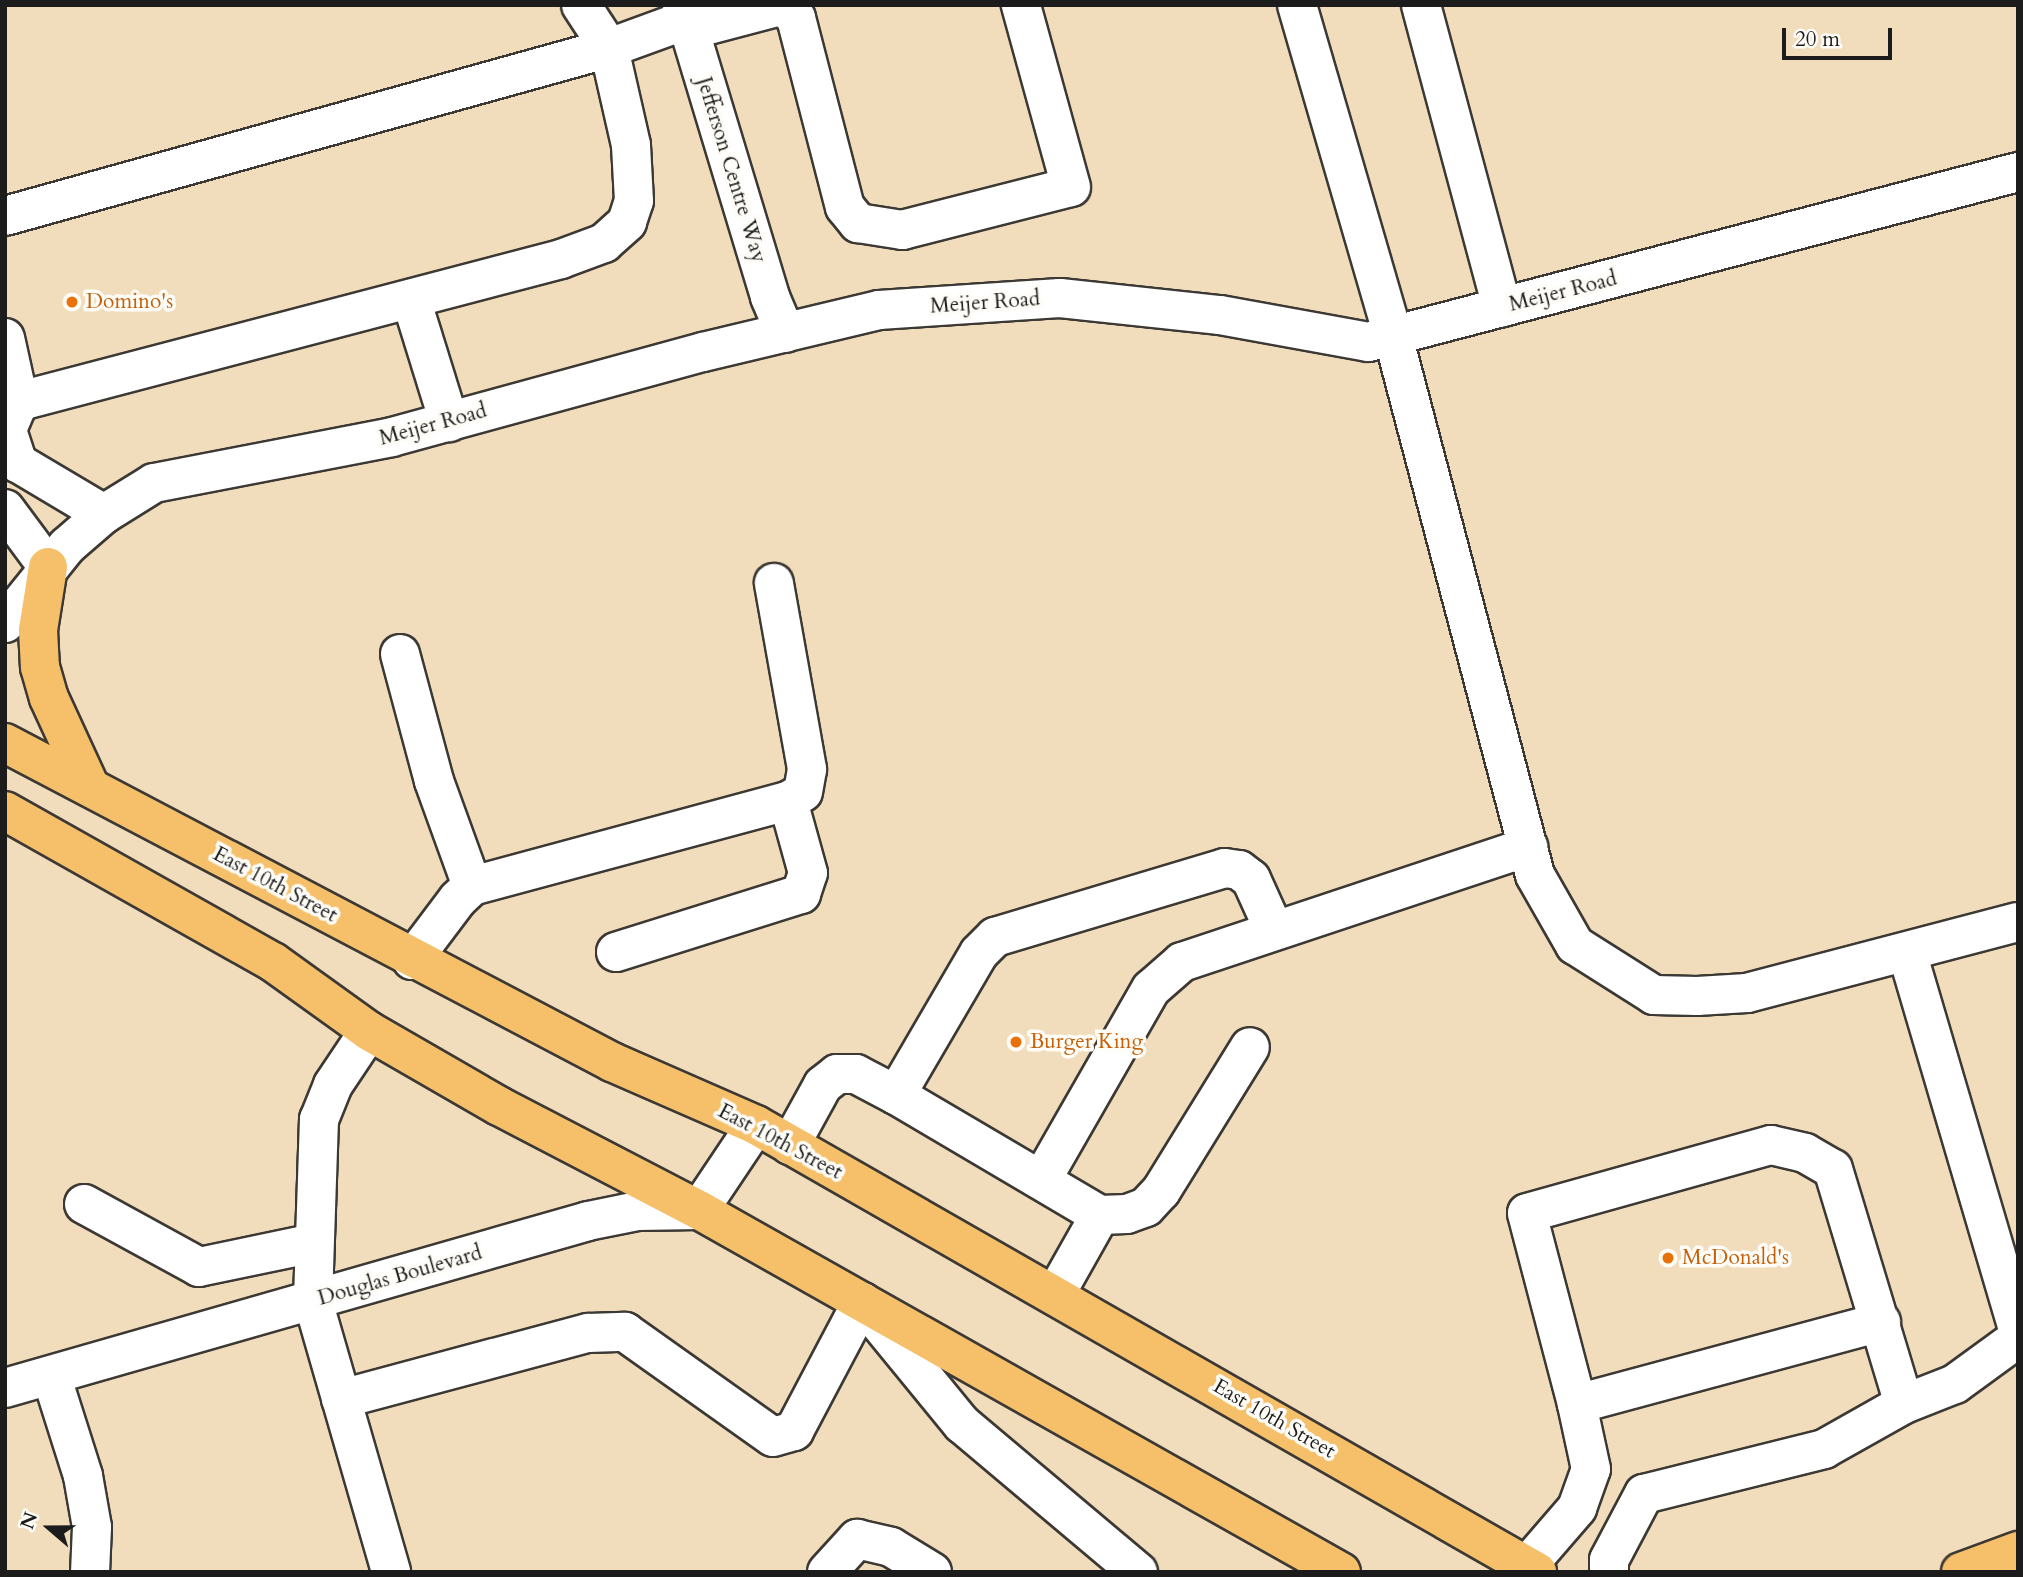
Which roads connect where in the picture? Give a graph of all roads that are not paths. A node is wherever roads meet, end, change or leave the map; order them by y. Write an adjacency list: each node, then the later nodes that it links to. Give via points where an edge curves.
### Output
1 (581, 5): 7 (street)
2 (1021, 5): 5 (street, via 1071,187 902,230 858,223 845,207 796,18)
3 (1297, 5): 13 (street)
4 (1421, 5): 11 (street)
5 (784, 6): 6 (street)
6 (686, 18): 7 (street); 12 (street, Jefferson Centre Way)
7 (609, 48): 9 (street); 10 (street, via 631,145 634,201 627,222 604,243 561,260)
8 (2018, 172): 11 (street, Meijer Road)
9 (5, 216)
10 (411, 299): 15 (street); 16 (street)
11 (1502, 307): 13 (street, Meijer Road)
12 (785, 333): 13 (street, Meijer Road, via 879,310 1060,298 1220,315 1369,342); 16 (street, Meijer Road)
13 (1393, 336): 28 (street)
14 (5, 338): 15 (street)
15 (20, 399): 17 (street, via 7,430)
16 (449, 422): 19 (street, Meijer Road, via 154,483)
17 (7, 444): 19 (street, via 18,463 33,475)
18 (5, 509): 20 (street)
19 (104, 513): 20 (street, Meijer Road)
20 (48, 567): 22 (street, Meijer Road); 25 (main road, via 38,630 40,667 49,698)
21 (774, 583): 26 (street, via 807,769 803,792)
22 (5, 623)
23 (400, 654): 29 (street, via 434,781)
24 (5, 743): 25 (main road, East 10th Street)
25 (90, 787): 34 (main road, East 10th Street)
26 (788, 802): 29 (street); 32 (street, via 808,873 801,894)
27 (5, 811): 35 (main road, via 273,962)
28 (1528, 847): 31 (street); 33 (street, via 1535,875 1576,945 1654,995 1747,993)
29 (472, 887): 34 (street)
30 (2018, 922): 33 (street)
31 (1274, 930): 37 (street, via 1251,879 1225,868 995,937 979,953); 40 (street, via 1182,962 1151,989)
32 (616, 952)
33 (1907, 952): 49 (street)
34 (412, 960): 38 (main road, East 10th Street, via 612,1062)
35 (369, 1031): 42 (main road, via 499,1106); 44 (street, via 333,1085 319,1119)
36 (1250, 1047): 43 (street, via 1161,1191 1146,1207 1127,1214)
37 (896, 1096): 39 (street, via 856,1074 837,1074 823,1085); 40 (street)
38 (756, 1125): 39 (main road, East 10th Street); 42 (street)
39 (790, 1145): 45 (main road, East 10th Street)
40 (1042, 1179): 43 (street)
41 (84, 1204): 44 (street, via 199,1267)
42 (699, 1210): 46 (street, Douglas Boulevard, via 637,1211 588,1221); 47 (main road)
43 (1100, 1214): 45 (street)
44 (314, 1243): 46 (street)
45 (1055, 1295): 59 (main road, East 10th Street)
46 (313, 1301): 51 (street, Douglas Boulevard); 53 (street)
47 (862, 1302): 53 (street, via 794,1431 773,1437 625,1332 587,1333); 64 (street, via 962,1424); 65 (main road)
48 (1881, 1322): 54 (street); 54 (street, via 1833,1169 1805,1153 1771,1145 1527,1213); 55 (street)
49 (2018, 1328)
50 (2018, 1338): 55 (street, via 1955,1384)
51 (52, 1378): 52 (street, Douglas Boulevard); 60 (street, via 83,1476 92,1527)
52 (5, 1388)
53 (341, 1399): 61 (street)
54 (1577, 1404): 56 (street)
55 (1904, 1404): 57 (street, via 1824,1449)
56 (1591, 1469): 57 (street); 59 (street, via 1577,1508)
57 (1644, 1494): 66 (street, via 1609,1560)
58 (2018, 1551): 67 (main road)
59 (1532, 1569)
60 (90, 1572)
61 (391, 1572)
62 (827, 1572): 63 (street, via 857,1539 891,1547)
63 (932, 1572)
64 (1138, 1572)
65 (1341, 1572)
66 (1609, 1572)
67 (1961, 1572)

